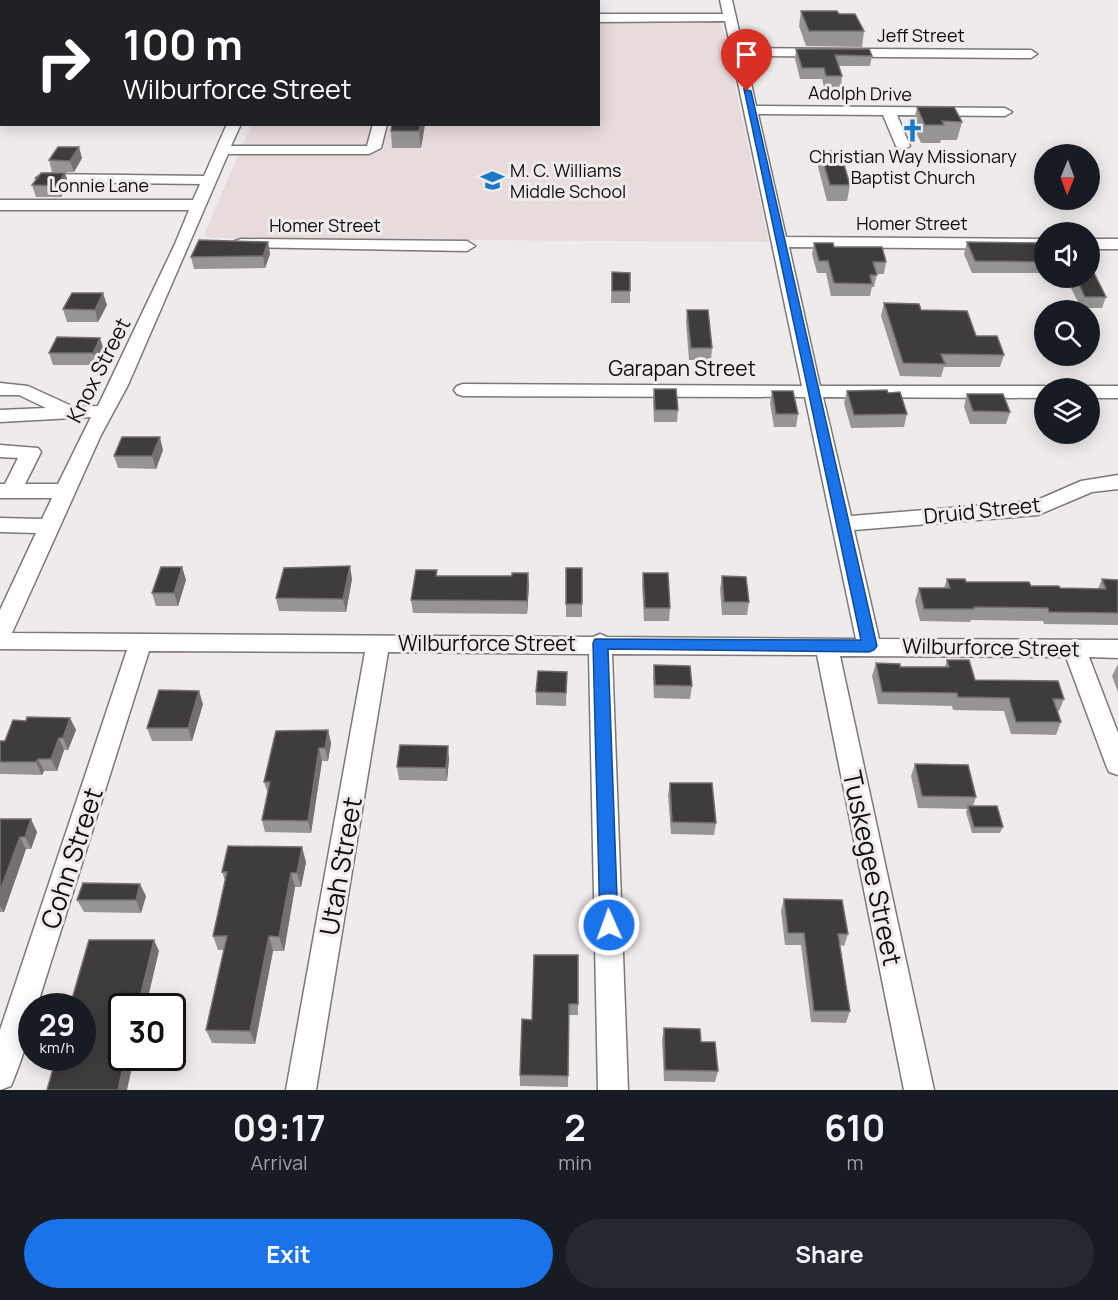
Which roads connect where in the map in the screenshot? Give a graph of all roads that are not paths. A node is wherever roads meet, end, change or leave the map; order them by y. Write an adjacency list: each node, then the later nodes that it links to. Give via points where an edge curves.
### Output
1 (728, 8): 2 (street); 3 (street)
2 (600, 18)
3 (739, 52): 4 (street, Jeff Street); 5 (street)
4 (1031, 54)
5 (751, 110): 6 (street, Adolph Drive); 16 (street)
6 (888, 111): 7 (street, Adolph Drive); 10 (street)
7 (1005, 112)
8 (233, 126): 11 (street, Knox Street)
9 (380, 126): 11 (street, via 374,148 369,150)
10 (903, 146)
11 (223, 150): 13 (street, Knox Street)
12 (44, 178): 13 (street)
13 (209, 180): 15 (street, Knox Street)
14 (0, 205): 15 (street, Lonnie Lane)
15 (198, 205): 18 (street, Knox Street)
16 (780, 242): 17 (street, Homer Street); 26 (street)
17 (1034, 243)
18 (183, 244): 19 (street); 31 (street, Knox Street)
19 (203, 244)
20 (226, 244): 23 (street, Homer Street)
21 (1100, 244): 22 (street)
22 (1118, 244)
23 (467, 246)
24 (0, 389): 30 (street, via 22,390)
25 (463, 390): 26 (street, Garapan Street)
26 (814, 391): 27 (street, Garapan Street); 37 (street)
27 (1034, 392)
28 (1100, 392): 29 (street)
29 (1118, 392)
30 (69, 411): 31 (street); 32 (street)
31 (104, 411): 36 (street, Knox Street)
32 (0, 416)
33 (0, 452): 35 (street, via 31,452)
34 (1118, 482): 37 (street, Druid Street, via 1088,486 1038,508)
35 (6, 491): 36 (street)
36 (65, 491): 39 (street, Knox Street)
37 (843, 524): 46 (street)
38 (0, 525): 39 (street)
39 (49, 526): 40 (street, Knox Street)
40 (0, 633)
41 (0, 641): 42 (street, Wilburforce Street)
42 (141, 641): 43 (street, Wilburforce Street); 50 (street, Cohn Street)
43 (378, 642): 44 (street, Wilburforce Street); 51 (street, Utah Street)
44 (600, 643): 45 (street, Wilburforce Street); 52 (street)
45 (827, 645): 46 (street, Wilburforce Street); 53 (street, Tuskegee Street)
46 (869, 646): 47 (street, Wilburforce Street)
47 (1074, 648): 48 (street, Wilburforce Street); 49 (street)
48 (1118, 649)
49 (1118, 765)
50 (0, 1075)
51 (301, 1090)
52 (613, 1090)
53 (919, 1090)

